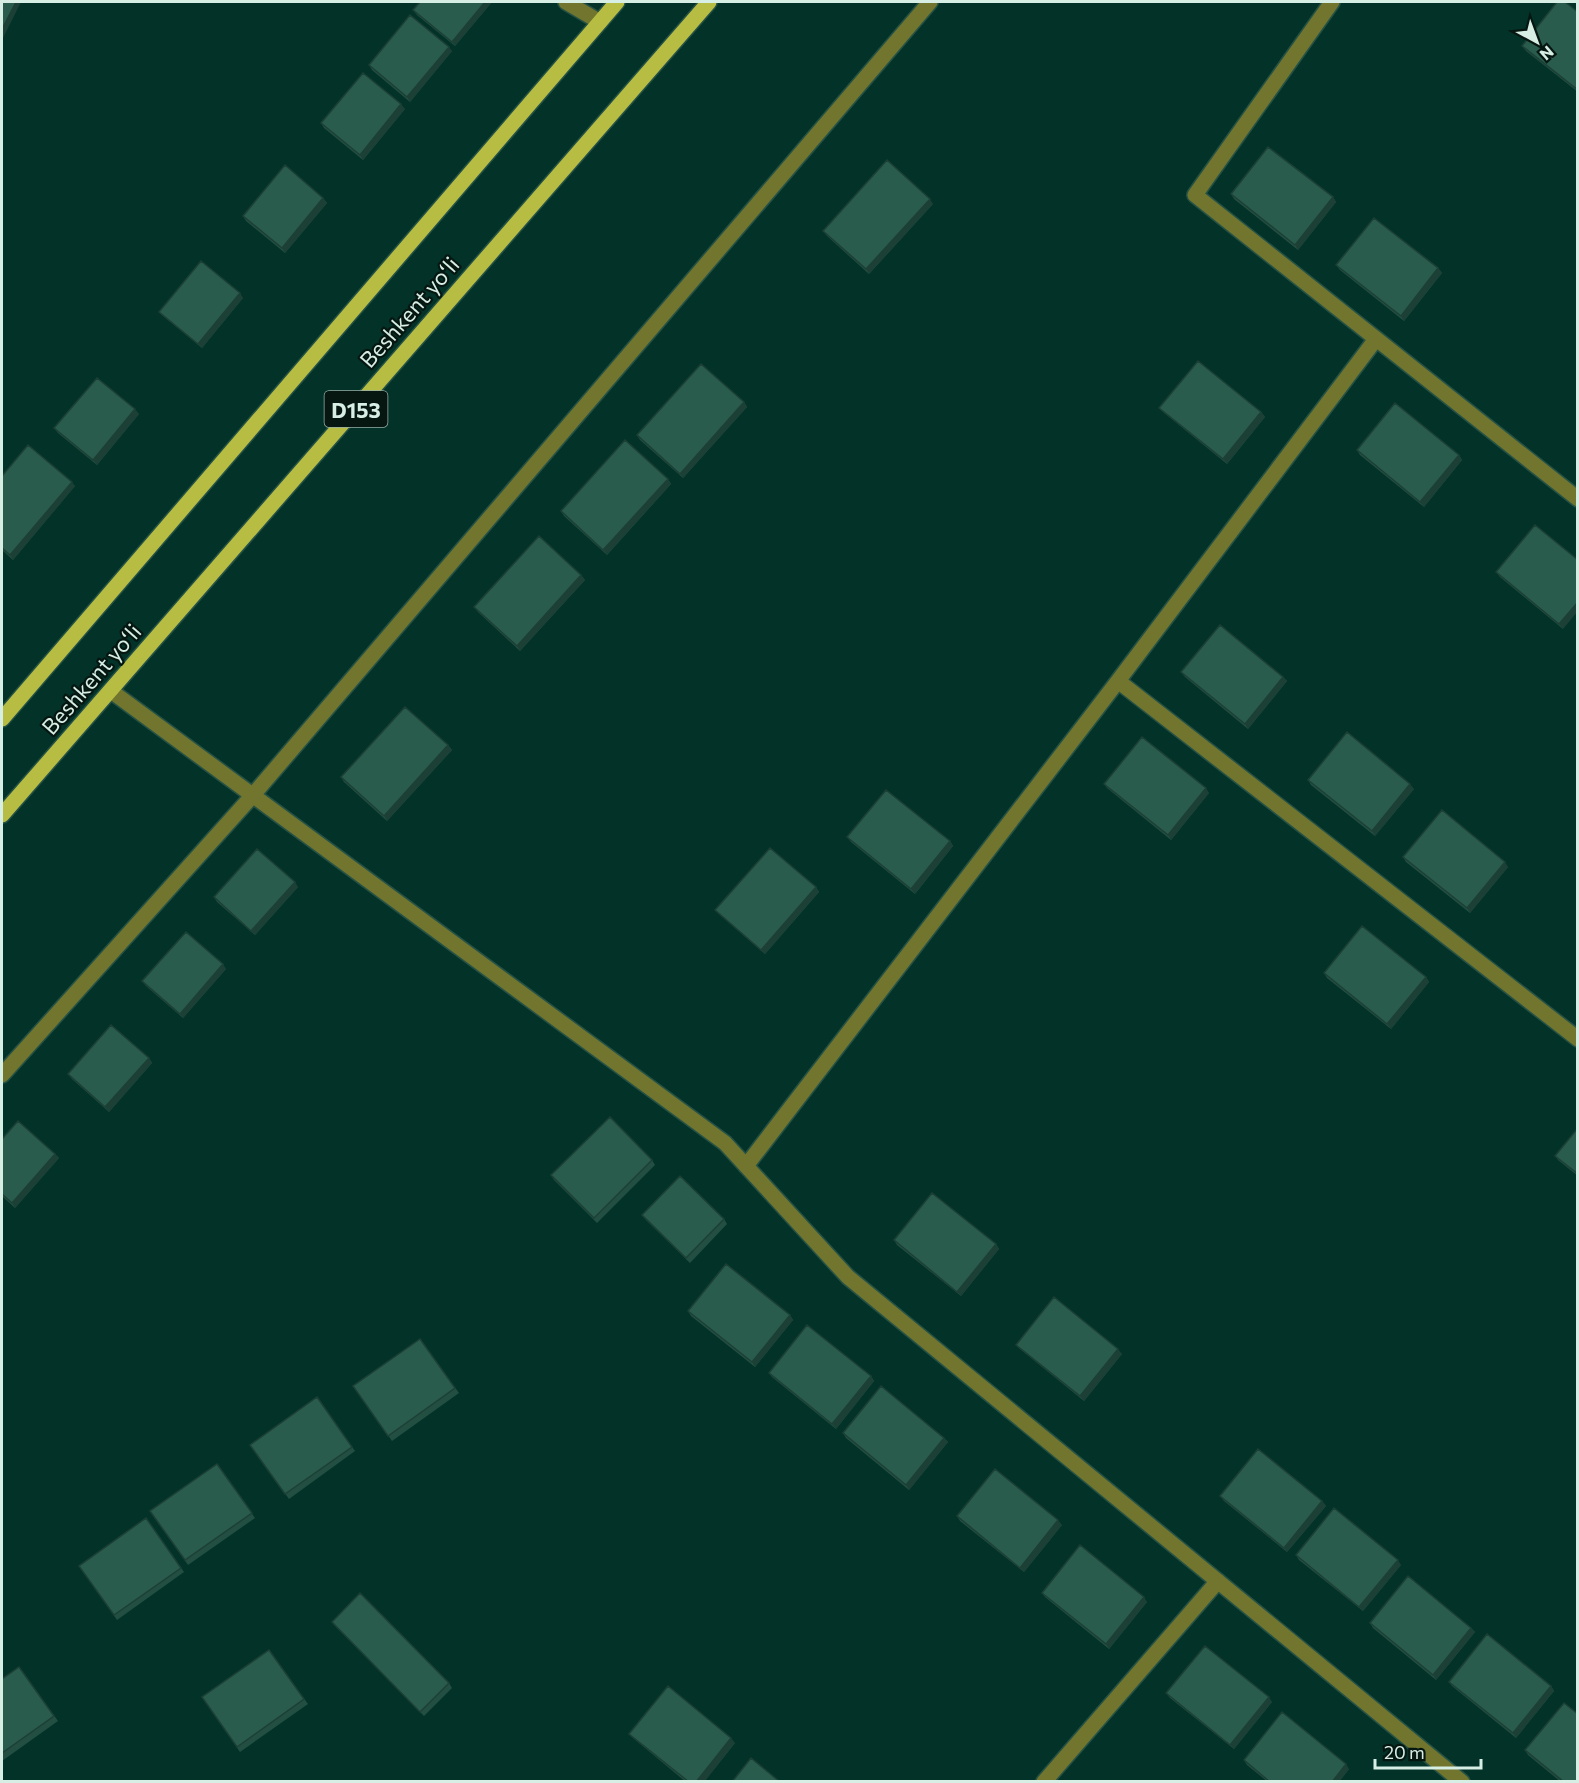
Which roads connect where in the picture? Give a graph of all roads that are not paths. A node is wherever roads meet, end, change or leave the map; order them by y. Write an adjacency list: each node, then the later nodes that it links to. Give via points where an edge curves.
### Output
1 (566, 2): 6 (street)
2 (617, 2): 6 (main road, Beshkent yoʻli / D153)
3 (709, 2): 10 (main road, Beshkent yoʻli / D153)
4 (930, 2): 12 (street)
5 (1332, 2): 7 (street, via 1195,195)
6 (600, 22): 11 (main road, Beshkent yoʻli / D153)
7 (1376, 339): 8 (street); 9 (street)
8 (1578, 499)
9 (1118, 681): 14 (street); 16 (street)
10 (111, 691): 12 (street); 13 (main road, Beshkent yoʻli / D153)
11 (2, 719)
12 (253, 795): 15 (street); 16 (street, via 725,1143)
13 (2, 815)
14 (1578, 1039)
15 (2, 1075)
16 (746, 1166): 17 (street, via 848,1277)
17 (1218, 1581): 18 (street); 19 (street)
18 (1044, 1782)
19 (1462, 1782)

